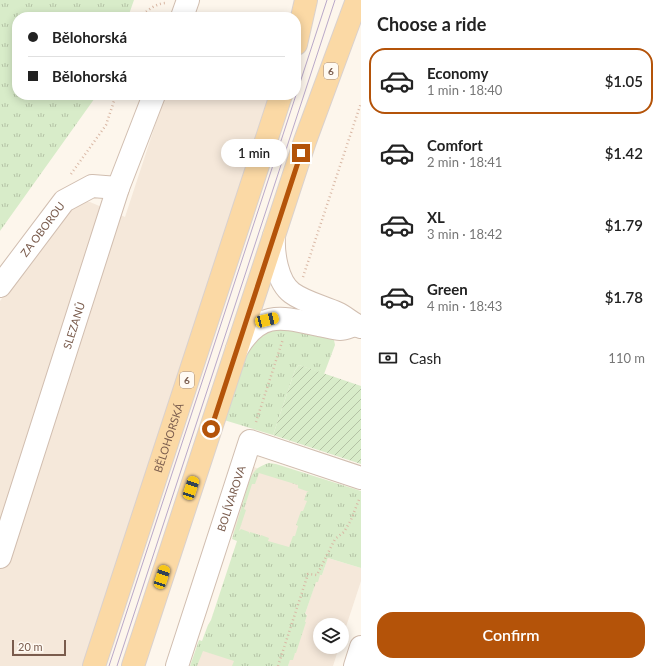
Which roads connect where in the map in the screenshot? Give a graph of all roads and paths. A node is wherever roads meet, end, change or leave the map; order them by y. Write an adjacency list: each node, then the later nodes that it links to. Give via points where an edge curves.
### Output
1 (306, 0): 5 (main road)
2 (357, 0): 12 (main road, 6, via 305,141)
3 (181, 7): 4 (path, via 160,4)
4 (148, 12)
5 (301, 22)
6 (114, 100): 11 (path, via 106,125 66,180)
7 (152, 100): 10 (street, SLEZANŮ)
8 (279, 100): 23 (main road, BĚLOHORSKÁ / 6)
9 (361, 103): 13 (path)
10 (118, 188): 11 (street, ZA OBOROU, via 92,186); 21 (street, SLEZANŮ)
11 (64, 201): 14 (street, ZA OBOROU)
12 (274, 236): 15 (street, via 276,262 288,290 345,316); 17 (main road, 6)
13 (302, 280)
14 (0, 286)
15 (358, 326): 17 (street, via 340,329 289,318 274,318 253,328)
16 (284, 335): 18 (path)
17 (236, 350): 24 (main road, 6)
18 (250, 442): 19 (street); 25 (street, BOLÍVAROVA)
19 (361, 478)
20 (361, 495): 26 (path, via 351,520 344,532 335,539 317,575 308,574)
21 (0, 557)
22 (361, 647): 27 (street)
23 (94, 666)
24 (133, 666)
25 (177, 666)
26 (278, 666)
27 (355, 666)

